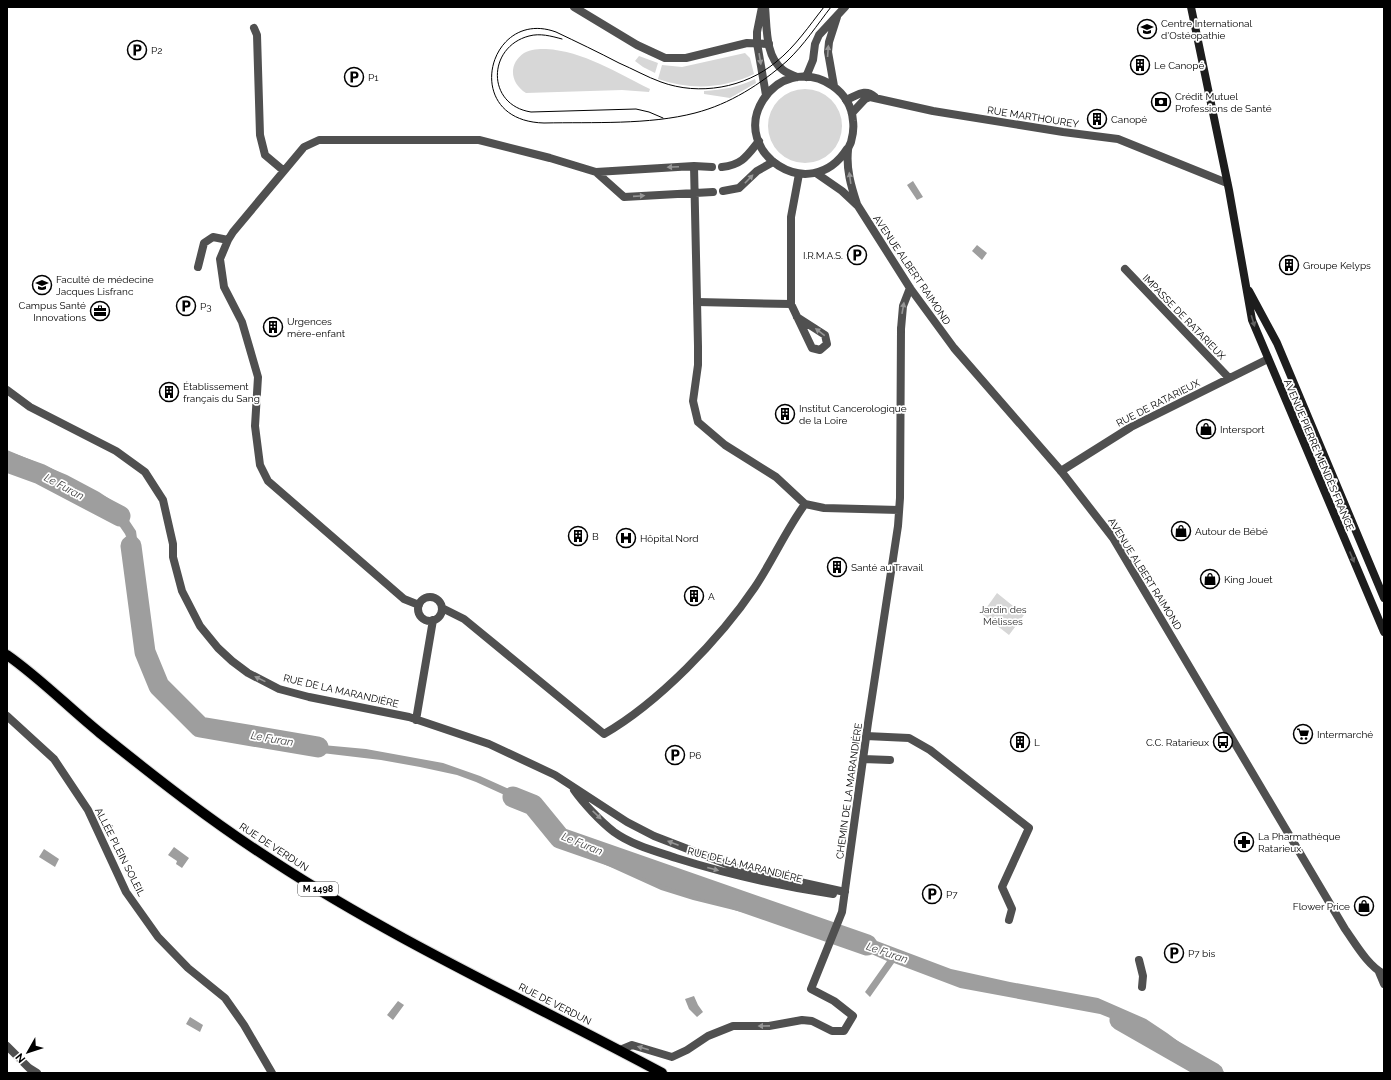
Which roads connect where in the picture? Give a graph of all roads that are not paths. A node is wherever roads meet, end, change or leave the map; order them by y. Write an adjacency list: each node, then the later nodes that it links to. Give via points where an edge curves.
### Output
1 (574, 7): 8 (street, via 637,45 665,58 686,58 747,43)
2 (762, 7): 8 (street)
3 (765, 7): 9 (street)
4 (844, 7): 6 (street)
5 (1191, 7): 26 (main road, AVENUE PIERRE MENDÈS FRANCE)
6 (837, 16): 10 (street, via 817,38 813,60); 11 (street, one-way to 6, via 828,52)
7 (254, 28): 22 (street, via 257,35 260,135 265,155)
8 (757, 43): 9 (street); 12 (street, one-way to 12)
9 (769, 44): 10 (street, via 772,55 780,66)
10 (801, 77): 11 (street, via 822,80); 12 (street, via 780,83)
11 (834, 86): 14 (street)
12 (766, 95): 16 (street, via 757,116 756,132)
13 (878, 99): 14 (street, RUE MARTHOUREY, via 866,92); 15 (street, RUE MARTHOUREY, via 866,98); 26 (street, RUE MARTHOUREY, via 933,111 1118,139)
14 (846, 100): 15 (street)
15 (852, 113): 17 (street, via 852,135)
16 (759, 142): 18 (street); 21 (street, via 738,164)
17 (848, 149): 24 (street, via 834,164); 30 (street, AVENUE ALBERT RAIMOND, one-way to 17, via 850,183)
18 (773, 162): 25 (street, via 785,170); 27 (street, one-way to 18, via 739,188 757,171)
19 (694, 166): 20 (street); 23 (street, one-way to 23); 29 (street)
20 (712, 167)
21 (722, 167)
22 (284, 171): 23 (street, via 304,147 319,140 415,139 479,140); 31 (street)
23 (596, 172): 29 (street, one-way to 29, via 624,197)
24 (816, 173): 25 (street); 30 (street, AVENUE ALBERT RAIMOND)
25 (799, 174): 37 (street, via 791,216)
26 (1227, 183): 34 (main road, AVENUE PIERRE MENDÈS FRANCE)
27 (723, 191)
28 (713, 192): 29 (street)
29 (695, 193): 36 (street)
30 (858, 206): 35 (street, AVENUE ALBERT RAIMOND)
31 (228, 240): 32 (street, via 213,237 204,243); 48 (street, via 220,260 224,287 242,322 258,377 255,426 260,464 268,481 404,599)
32 (198, 267)
33 (1125, 269): 40 (street, IMPASSE DE RATARIEUX)
34 (1245, 283): 39 (main road, AVENUE PIERRE MENDÈS FRANCE, one-way to 39, via 1252,320); 45 (main road, AVENUE PIERRE MENDÈS FRANCE, via 1277,343)
35 (910, 288): 42 (street, AVENUE ALBERT RAIMOND, via 954,348); 44 (street, CHEMIN DE LA MARANDIÈRE, one-way to 35, via 901,329 903,306)
36 (697, 302): 37 (street); 43 (street, via 698,365 693,401 698,422 725,445 776,478)
37 (791, 304): 38 (street)
38 (797, 317)
39 (1268, 359): 40 (street, RUE DE RATARIEUX); 51 (main road, AVENUE PIERRE MENDÈS FRANCE, one-way to 51)
40 (1229, 378): 42 (street, RUE DE RATARIEUX, via 1131,427)
41 (7, 390): 54 (street, RUE DE LA MARANDIÈRE, one-way to 41, via 279,689 248,673 232,661 200,626 182,591 163,500 145,472 116,451 30,407)
42 (1061, 471): 62 (street, AVENUE ALBERT RAIMOND, via 1113,538 1345,929 1362,953)
43 (805, 504): 44 (street, via 824,508); 49 (street, via 755,587 725,626 687,668 657,695 621,724 604,734 464,620)
44 (899, 510): 55 (street, CHEMIN DE LA MARANDIÈRE)
45 (1347, 510): 46 (main road, via 1364,539); 47 (main road, AVENUE PIERRE MENDÈS FRANCE)
46 (1384, 584)
47 (1384, 598)
48 (419, 605): 49 (street, via 430,597 438,601); 50 (street, via 421,616)
49 (442, 608): 50 (street, via 440,615)
50 (433, 620): 54 (street)
51 (1384, 632)
52 (7, 654): 66 (main road, RUE DE VERDUN / M 1498, via 98,731 198,810 273,861 367,920)
53 (7, 716): 68 (street, ALLÉE PLEIN SOLEIL, via 54,760 88,810 126,892 158,937 188,968 225,998 244,1024)
54 (416, 720): 58 (street, RUE DE LA MARANDIÈRE, via 489,744 555,775)
55 (866, 736): 56 (street, CHEMIN DE LA MARANDIÈRE); 60 (street, via 909,738 930,750 1029,828 1002,887 1012,908)
56 (863, 759): 57 (street); 59 (street, CHEMIN DE LA MARANDIÈRE)
57 (890, 760)
58 (572, 786): 59 (street, RUE DE LA MARANDIÈRE, one-way to 58, via 737,868 654,836 627,822); 59 (street, RUE DE LA MARANDIÈRE, one-way to 59, via 582,801 614,832 643,847 710,868 785,887)
59 (844, 894): 66 (street, CHEMIN DE LA MARANDIÈRE, one-way to 66, via 842,912 812,989 854,1016 844,1031 832,1031 812,1021 802,1020 769,1026 733,1026 708,1036 687,1050 672,1056 632,1045)
60 (1009, 920)
61 (1139, 960): 64 (street, via 1143,976)
62 (1382, 973): 63 (street, AVENUE ALBERT RAIMOND)
63 (1384, 984)
64 (1142, 987)
65 (7, 1046): 67 (street)
66 (620, 1050): 69 (main road, RUE DE VERDUN / M 1498)
67 (37, 1073)
68 (272, 1073)
69 (662, 1073)

